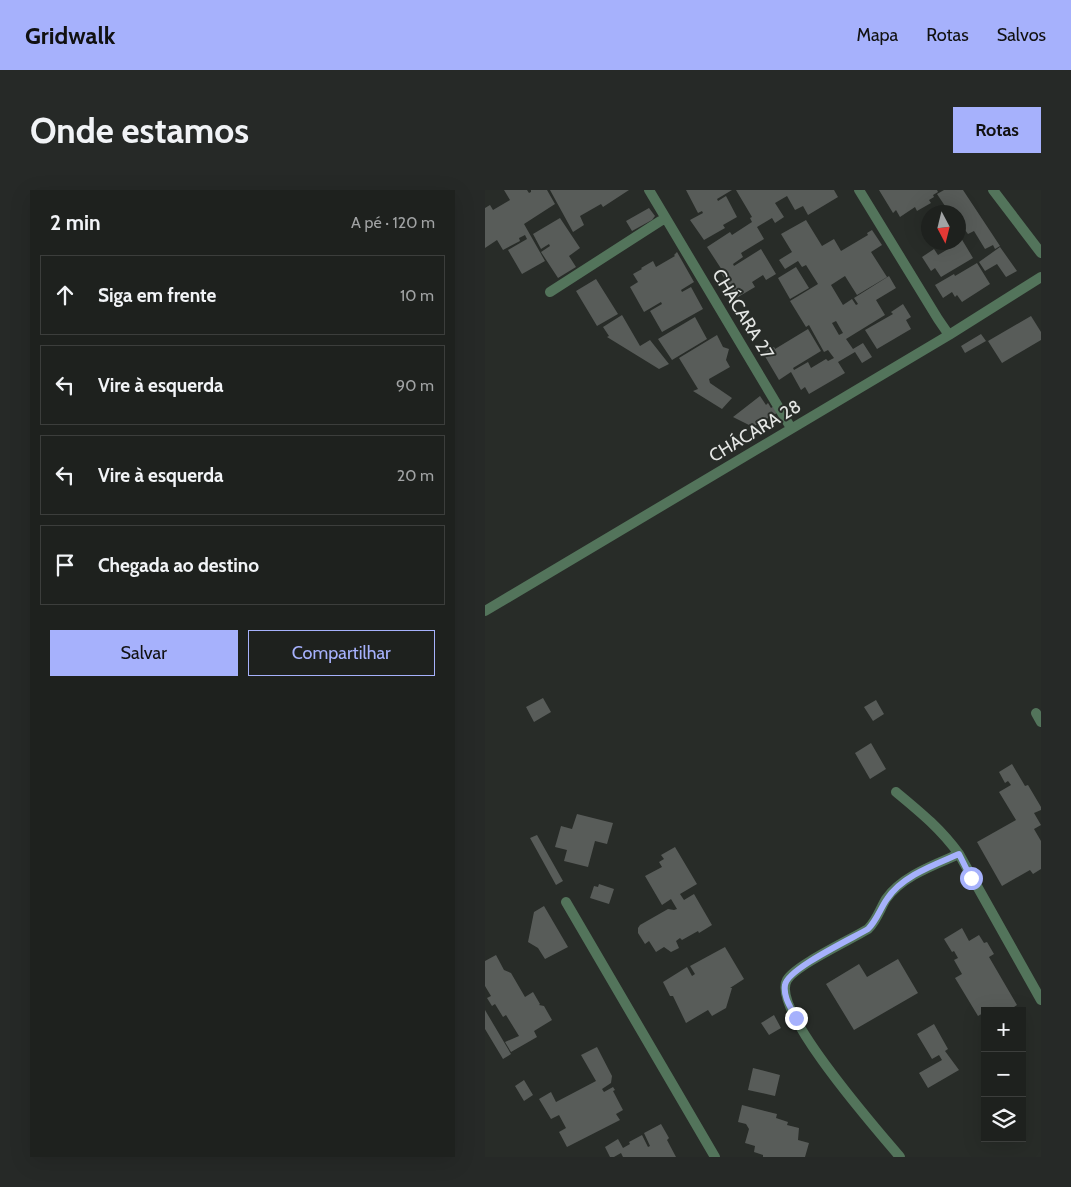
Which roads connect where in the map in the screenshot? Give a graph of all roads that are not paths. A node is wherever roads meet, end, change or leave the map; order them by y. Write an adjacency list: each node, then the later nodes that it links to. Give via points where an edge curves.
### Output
1 (649, 190): 4 (street, CHÁCARA 27)
2 (859, 190): 8 (street)
3 (993, 190): 5 (street)
4 (665, 218): 7 (street); 9 (street, CHÁCARA 27)
5 (1041, 253)
6 (1041, 277): 8 (street, CHÁCARA 28)
7 (550, 292)
8 (949, 335): 9 (street, CHÁCARA 28)
9 (791, 428): 10 (street, CHÁCARA 28)
10 (485, 611)
11 (1036, 712): 12 (street)
12 (1041, 722)
13 (895, 792): 14 (street, via 933,822)
14 (959, 854): 16 (street); 18 (street, via 898,886 868,929 805,964 789,977 785,985 787,1000 823,1063)
15 (566, 902): 17 (street)
16 (1041, 1000)
17 (715, 1157)
18 (900, 1157)

